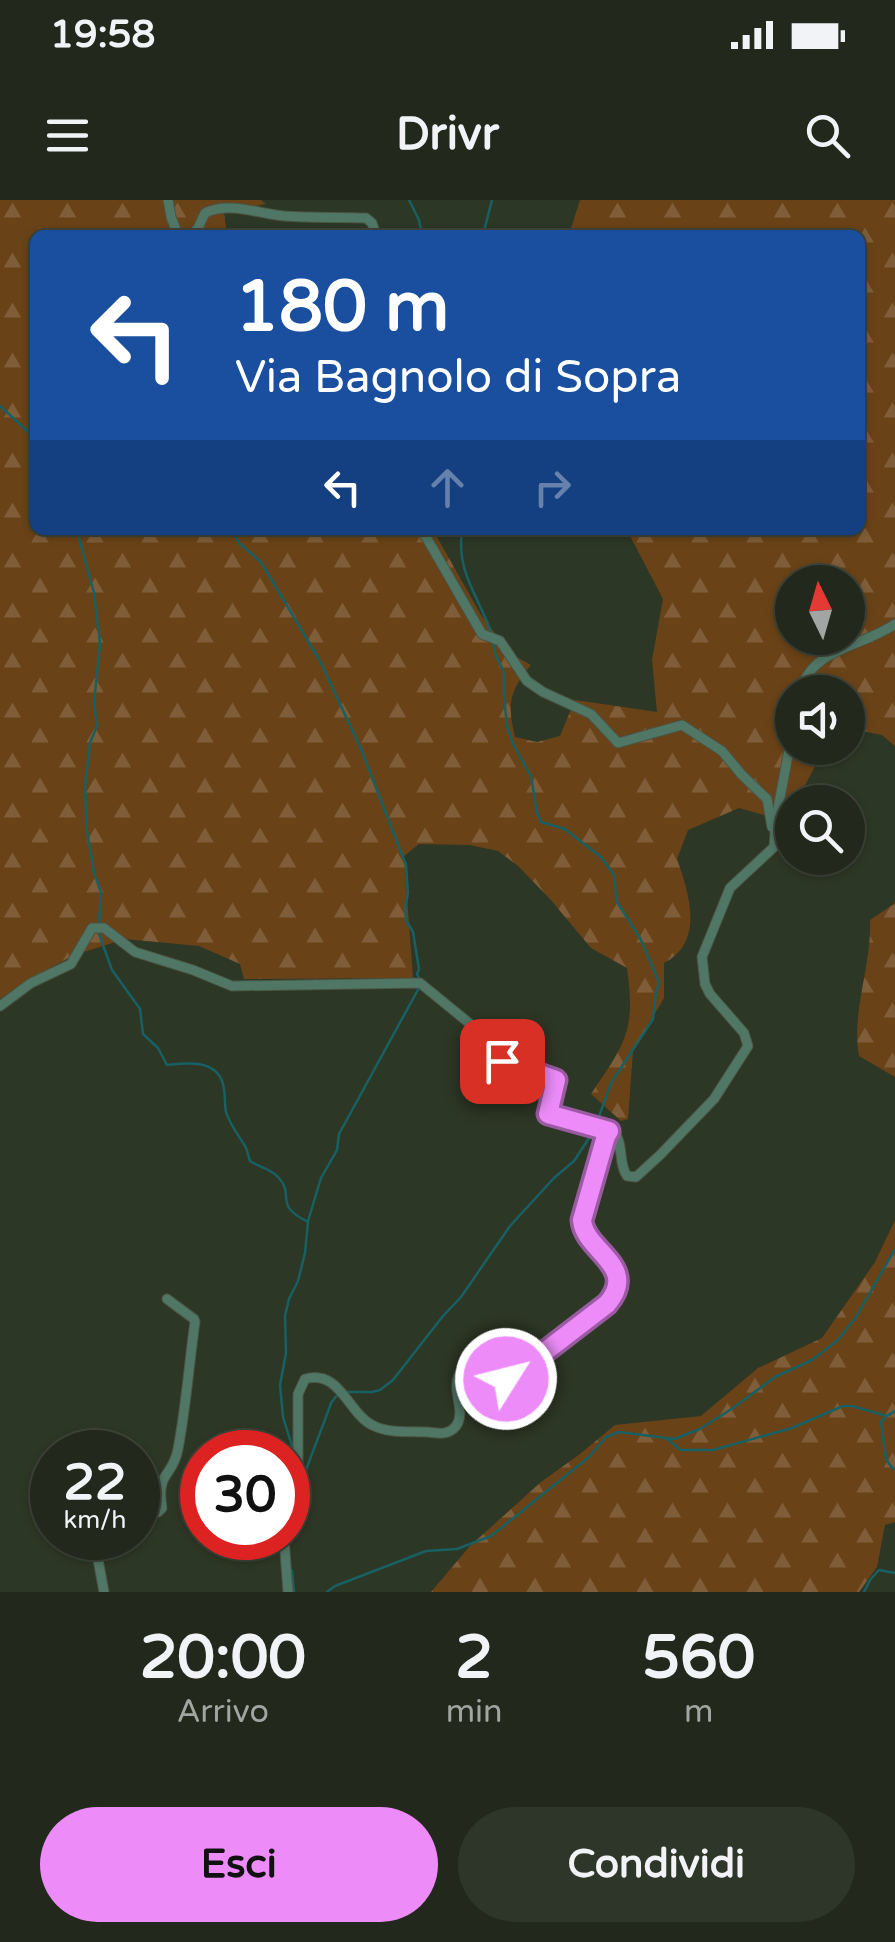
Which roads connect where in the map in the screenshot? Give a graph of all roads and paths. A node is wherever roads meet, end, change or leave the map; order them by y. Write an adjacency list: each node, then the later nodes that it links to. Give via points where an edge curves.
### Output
1 (168, 200): 2 (street)
2 (176, 230)
3 (196, 230): 4 (street, via 215,209 366,218)
4 (374, 230)
5 (425, 535): 9 (street, via 482,634 500,640 528,680 591,714 618,743 682,725 722,751 767,798)
6 (895, 624): 7 (street, via 813,665)
7 (807, 675)
8 (787, 765): 9 (street)
9 (774, 836): 11 (street, via 774,847 730,888 702,957 705,984 748,1040 746,1052 714,1099 636,1177 623,1170 618,1134)
10 (0, 1006): 11 (street, via 71,964 92,928 104,928 134,952 232,986 420,983 469,1023 477,1052 556,1080 548,1114)
11 (609, 1131): 13 (street, via 582,1220 584,1233 614,1270 617,1289 607,1304 506,1379 460,1373 460,1414 446,1434 374,1426 319,1376 301,1385)
12 (167, 1298): 14 (street, via 195,1322 178,1453)
13 (298, 1430)
14 (160, 1487)
15 (98, 1560): 17 (street)
16 (286, 1560): 18 (street)
17 (104, 1592)
18 (288, 1592)

